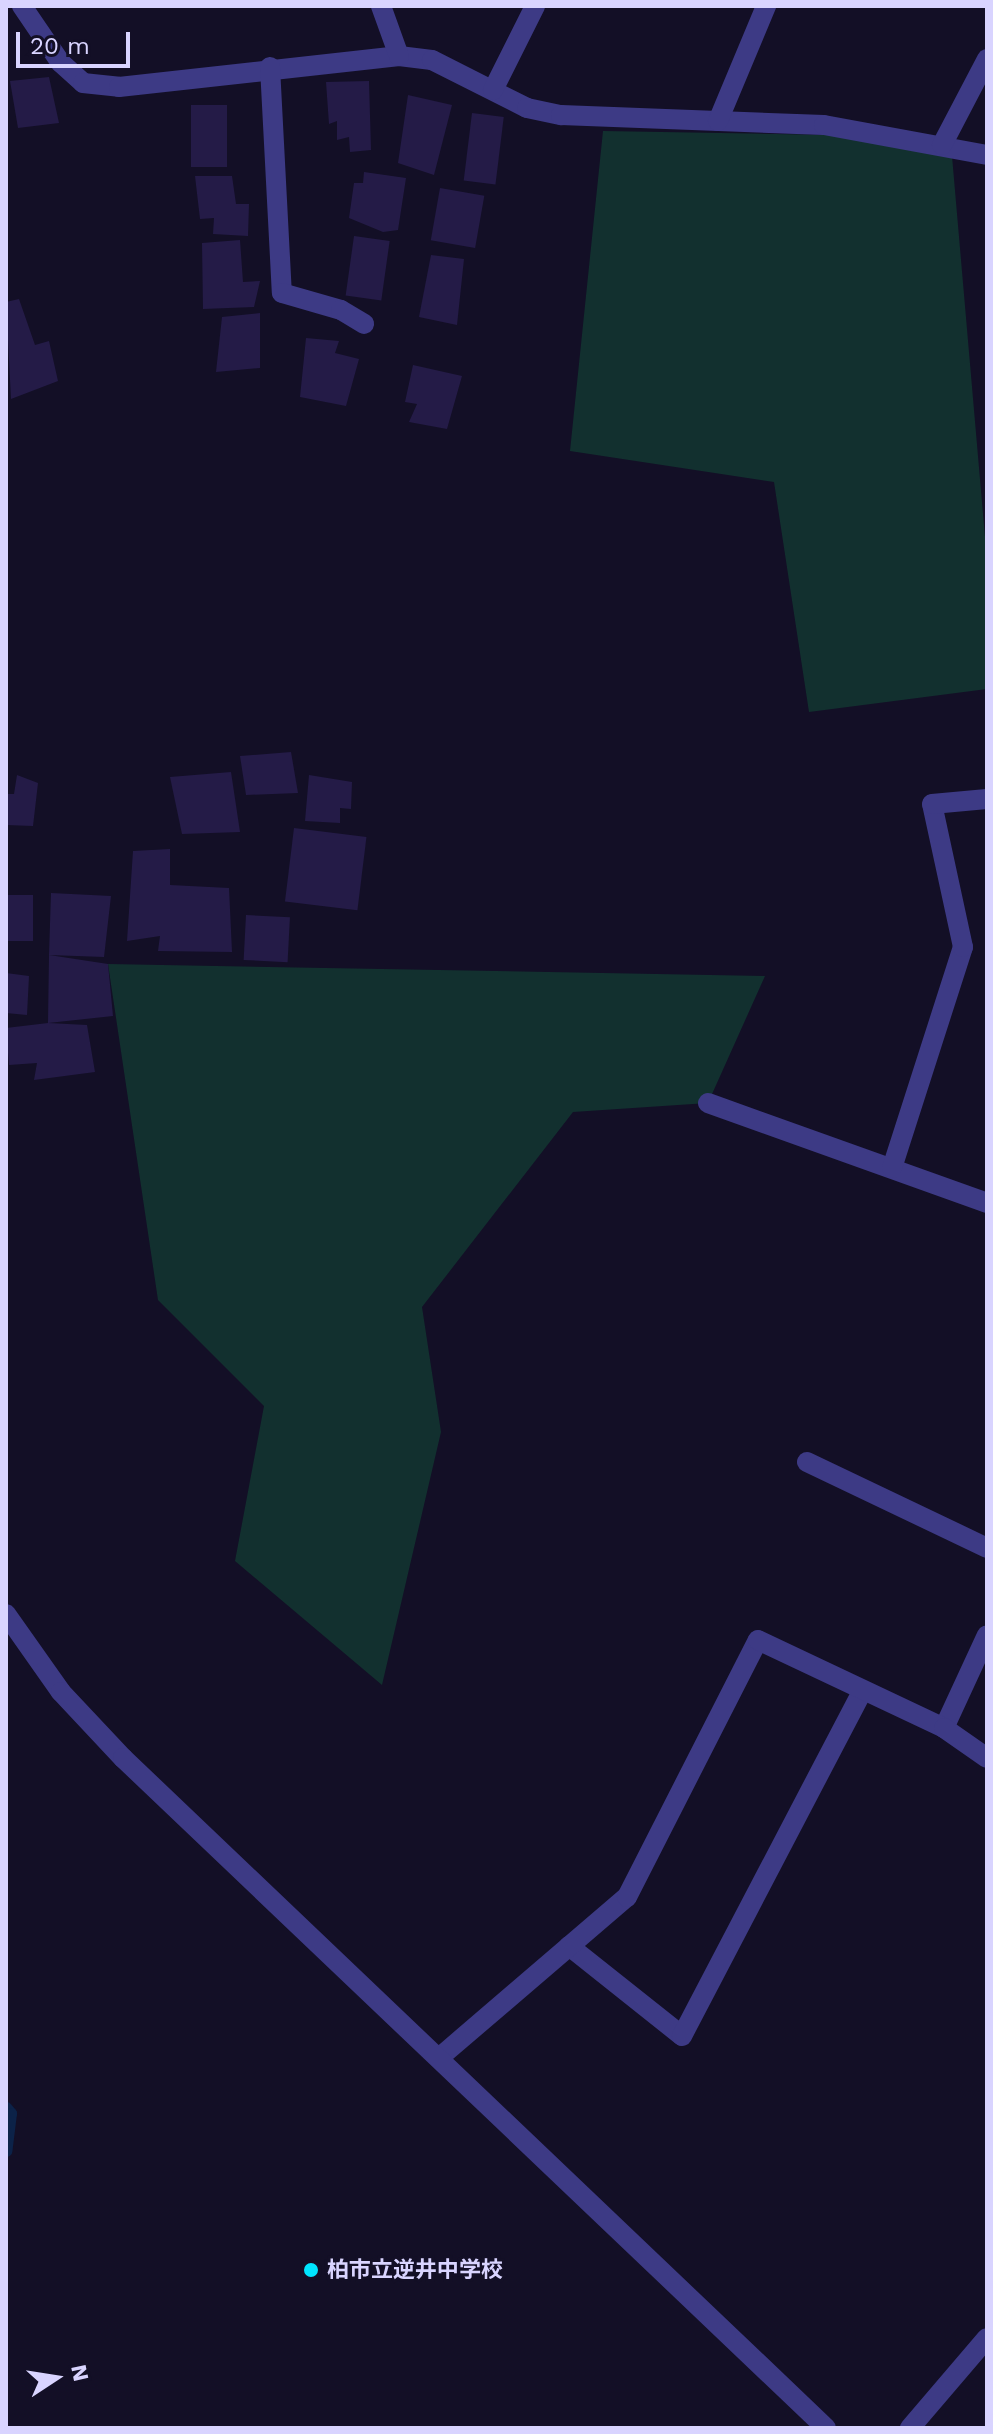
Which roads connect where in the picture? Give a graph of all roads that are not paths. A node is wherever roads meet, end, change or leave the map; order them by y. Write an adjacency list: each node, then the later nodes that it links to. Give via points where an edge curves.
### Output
1 (22, 6): 7 (street, via 60,62 83,83 119,87)
2 (381, 6): 5 (street)
3 (535, 6): 8 (street)
4 (766, 6): 9 (street)
5 (399, 56): 7 (street); 8 (street, via 432,60)
6 (987, 59): 10 (street)
7 (270, 67): 12 (street, via 282,293 341,310)
8 (493, 90): 9 (street, via 527,108 561,115)
9 (718, 121): 10 (street, via 824,125)
10 (942, 145): 11 (street)
11 (987, 155)
12 (364, 324)
13 (987, 799): 15 (street, via 932,804 963,947)
14 (708, 1103): 15 (street)
15 (892, 1168): 16 (street)
16 (987, 1203)
17 (807, 1462): 18 (street)
18 (987, 1548)
19 (6, 1614): 25 (street, via 61,1692 123,1758)
20 (987, 1635): 22 (street)
21 (862, 1691): 22 (street); 24 (street, via 758,1640 627,1897); 24 (street, via 682,2036)
22 (944, 1728): 23 (street)
23 (987, 1758)
24 (569, 1946): 25 (street)
25 (440, 2057): 27 (street)
26 (987, 2338): 28 (street)
27 (826, 2428)
28 (910, 2428)

